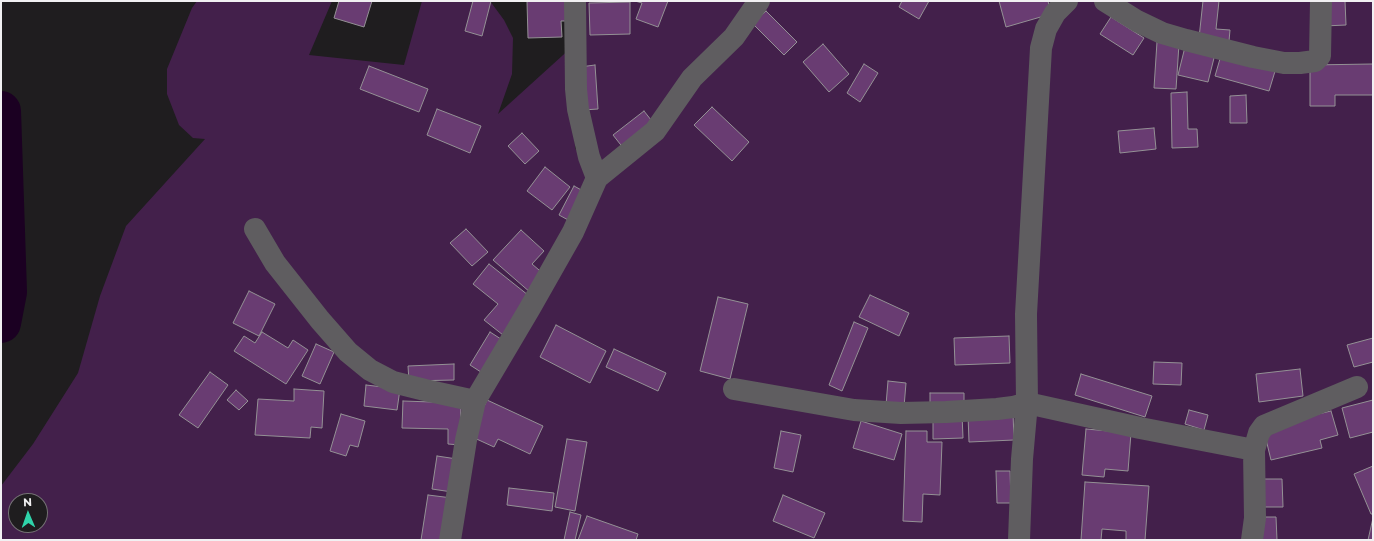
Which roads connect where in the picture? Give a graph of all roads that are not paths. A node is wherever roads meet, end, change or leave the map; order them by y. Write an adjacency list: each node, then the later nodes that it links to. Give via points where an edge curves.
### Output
1 (575, 1): 6 (street, via 578,109)
2 (759, 1): 6 (street, via 734,37 692,78 655,131)
3 (1067, 1): 11 (street, via 1055,13 1046,28 1041,48 1026,314)
4 (1105, 1): 5 (street, via 1162,33 1284,63 1311,62 1320,56)
5 (1321, 1)
6 (597, 178): 10 (street, via 573,232)
7 (255, 229): 10 (street, via 275,263 320,320 348,352 370,370 394,382)
8 (1356, 387): 12 (street, via 1264,426 1259,432)
9 (734, 390): 11 (street, via 854,410 901,413 997,409)
10 (475, 401): 13 (street)
11 (1027, 402): 12 (street, via 1140,428); 14 (street)
12 (1254, 450): 15 (street, via 1255,518)
13 (450, 540)
14 (1019, 540)
15 (1252, 540)

